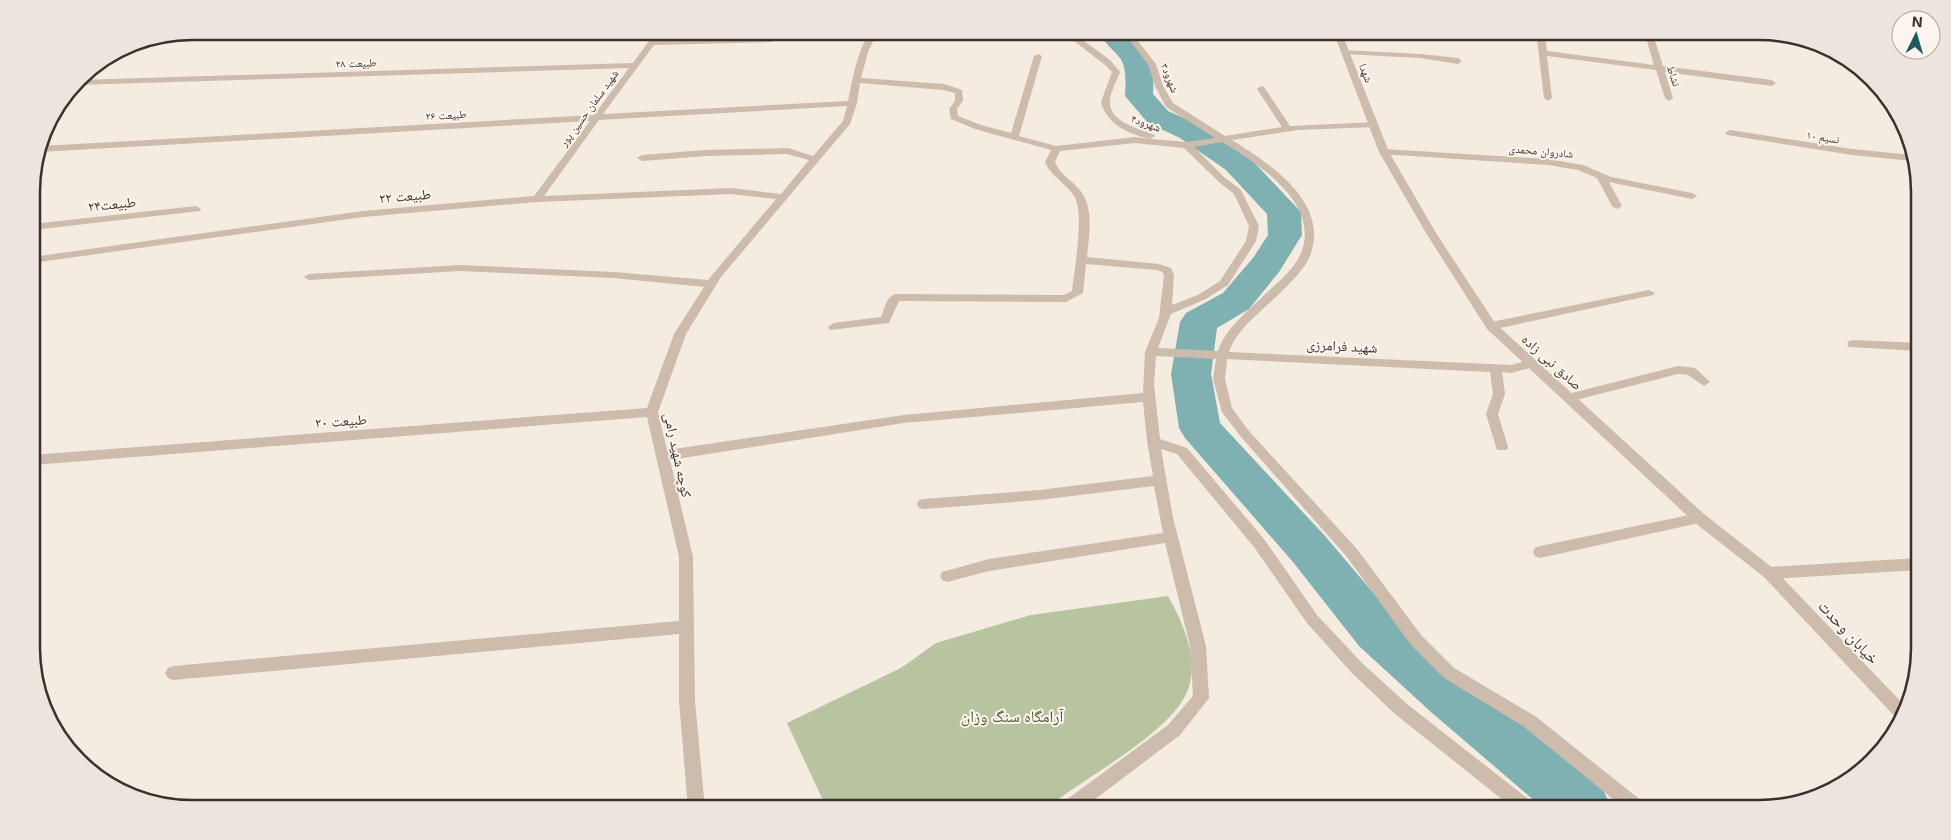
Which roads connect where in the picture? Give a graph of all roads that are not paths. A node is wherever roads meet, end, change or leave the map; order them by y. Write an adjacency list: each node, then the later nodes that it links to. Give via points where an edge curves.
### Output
1 (654, 40): 9 (street, شهید سلمان حسین پور)
2 (771, 40): 9 (street)
3 (868, 40): 16 (street, کوچه شهید رامی)
4 (1078, 40): 29 (street, شهرود۴, via 1116,72 1105,102 1114,120)
5 (1133, 40): 28 (street, شهرود۳, via 1152,64 1169,105)
6 (1340, 40): 10 (street, شهدا)
7 (1541, 40): 11 (street)
8 (1651, 40): 15 (street, نشاط)
9 (652, 43): 14 (street, شهید سلمان حسین پور)
10 (1345, 52): 13 (street); 24 (street, شهدا)
11 (1543, 53): 15 (street); 20 (street)
12 (1038, 56): 27 (street)
13 (1458, 61)
14 (635, 65): 18 (street, طبیعت ۲۸); 23 (street, شهید سلمان حسین پور)
15 (1659, 68): 17 (street); 21 (street, نشاط)
16 (856, 80): 22 (street, کوچه شهید رامی); 27 (street, via 944,86 959,92 959,101 953,109 954,117)
17 (1772, 82)
18 (86, 84)
19 (1261, 89): 25 (street)
20 (1548, 98)
21 (1669, 98)
22 (853, 103): 23 (street, طبیعت ۲۶); 36 (street, کوچه شهید رامی, via 847,122)
23 (597, 117): 32 (street, طبیعت ۲۶); 40 (street, شهید سلمان حسین پور)
24 (1374, 124): 25 (street); 33 (street, صادق نبی زاده)
25 (1288, 129): 28 (street)
26 (1730, 133): 34 (street, نسیم ۱۰)
27 (1014, 137): 31 (street)
28 (1227, 140): 30 (street); 55 (street, شهرود۳, via 1256,159 1292,192 1304,208 1310,230 1306,254 1288,280 1238,326 1227,340)
29 (1169, 143): 30 (street); 31 (street, via 1135,140)
30 (1188, 145): 49 (street, via 1238,192 1254,226 1251,241 1224,283 1202,297)
31 (1056, 148): 45 (street, via 1050,162 1053,172 1081,198)
32 (47, 149)
33 (1384, 152): 37 (street, شادروان محمدی, via 1548,162 1580,167); 50 (street, صادق نبی زاده)
34 (1907, 157)
35 (642, 158): 36 (street, via 788,151)
36 (815, 159): 39 (street, کوچه شهید رامی)
37 (1601, 176): 38 (street, شادروان محمدی); 41 (street)
38 (1692, 196)
39 (784, 197): 40 (street, طبیعت ۲۲, via 731,191); 47 (street, کوچه شهید رامی)
40 (537, 199): 44 (street, طبیعت ۲۲, via 363,214)
41 (1617, 206)
42 (196, 208): 43 (street, طبیعت۲۴)
43 (40, 226)
44 (40, 259)
45 (1081, 260): 49 (street, via 1167,270); 51 (street, via 1076,293 1066,300 896,297 885,320)
46 (309, 277): 47 (street, via 460,268 614,275)
47 (711, 284): 61 (street, کوچه شهید رامی, via 680,334)
48 (1649, 293): 50 (street)
49 (1166, 312): 54 (street)
50 (1491, 326): 56 (street, صادق نبی زاده)
51 (834, 327)
52 (1853, 344): 53 (street)
53 (1911, 346)
54 (1151, 352): 55 (street, شهید فرامرزی); 59 (street)
55 (1222, 355): 57 (street, شهید فرامرزی); 80 (street, شهرود۳, via 1219,379 1226,408 1245,434 1352,553 1416,640 1449,673 1530,721)
56 (1530, 364): 57 (street, شهید فرامرزی); 60 (street, صادق نبی زاده)
57 (1495, 368): 63 (street, via 1499,394 1492,414)
58 (1704, 382): 60 (street, via 1691,371 1678,370)
59 (1149, 397): 62 (street); 64 (street, via 904,419)
60 (1568, 398): 68 (street, صادق نبی زاده)
61 (652, 412): 64 (street, کوچه شهید رامی); 65 (street, طبیعت ۲۰)
62 (1153, 441): 66 (street); 79 (street, via 1182,451 1259,543 1312,619 1357,668 1401,709)
63 (1502, 447)
64 (662, 456): 74 (street, کوچه شهید رامی, via 686,558)
65 (40, 459)
66 (1160, 480): 67 (street); 69 (street)
67 (924, 504)
68 (1700, 518): 70 (street); 72 (street, صادق نبی زاده)
69 (1171, 537): 73 (street, via 1016,560); 78 (street, via 1198,646 1201,698 1174,730)
70 (1540, 552)
71 (1911, 565): 72 (street)
72 (1769, 573): 76 (street, خیابان وحدت)
73 (947, 576)
74 (686, 627): 75 (street); 77 (street, کوچه شهید رامی, via 687,701)
75 (173, 673)
76 (1898, 709)
77 (696, 800)
78 (1080, 800)
79 (1516, 800)
80 (1627, 800)

